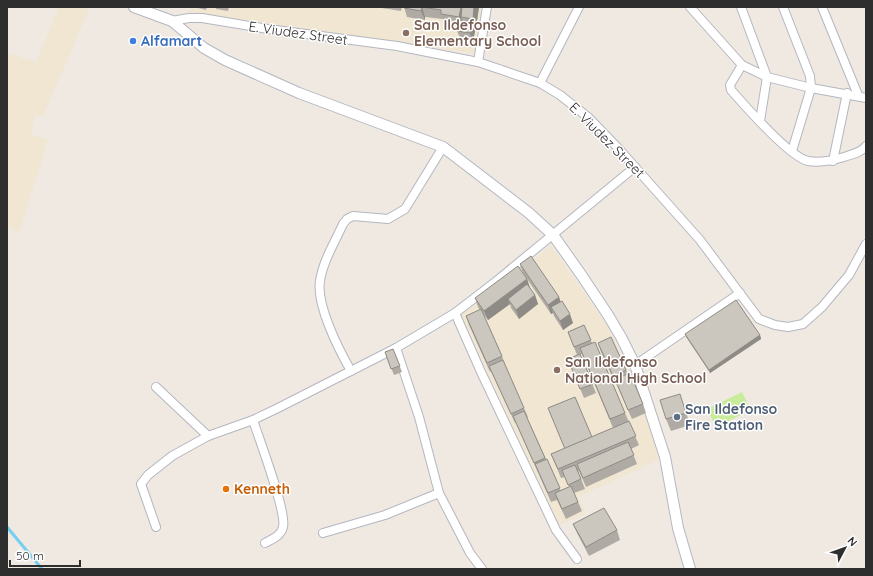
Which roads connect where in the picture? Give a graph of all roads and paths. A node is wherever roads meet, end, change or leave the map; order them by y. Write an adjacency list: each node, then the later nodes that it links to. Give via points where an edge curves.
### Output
1 (134, 7): 8 (street, E. Viudez Street)
2 (487, 7): 9 (street)
3 (579, 7): 12 (street)
4 (690, 7): 10 (street)
5 (741, 7): 11 (street)
6 (783, 7): 13 (street, via 810,76)
7 (822, 7): 15 (street)
8 (172, 21): 9 (street, E. Viudez Street, via 202,18 397,46); 18 (street, via 204,48 225,60 299,93)
9 (478, 62): 12 (street, E. Viudez Street)
10 (742, 65): 11 (street); 16 (street, via 730,85 731,90)
11 (767, 77): 13 (street); 16 (street)
12 (540, 83): 21 (street, E. Viudez Street, via 589,118)
13 (811, 88): 14 (street); 19 (street)
14 (847, 94): 15 (street); 20 (street)
15 (862, 97)
16 (760, 121): 19 (street)
17 (866, 146): 20 (street, via 859,152)
18 (443, 147): 22 (street, via 529,213); 28 (street, via 404,209 388,219 353,216 347,219 324,266 319,295 337,345)
19 (792, 151): 20 (street, via 808,161)
20 (834, 160)
21 (635, 167): 22 (street); 24 (street, E. Viudez Street, via 700,240)
22 (553, 235): 25 (street); 27 (street, via 608,315)
23 (866, 244): 24 (street, E. Viudez Street, via 849,275 822,307 802,324 788,327 759,319)
24 (740, 293): 27 (street)
25 (455, 313): 26 (street); 36 (street, via 556,530)
26 (396, 348): 28 (street); 32 (street, via 419,417)
27 (635, 365): 38 (street, via 665,457 678,528)
28 (351, 371): 30 (street)
29 (156, 387): 31 (street)
30 (253, 420): 31 (street); 35 (street, via 284,521 283,529 278,536)
31 (208, 436): 33 (street, via 172,456 143,480 141,484)
32 (439, 493): 34 (street, via 385,515); 37 (street, via 470,553)
33 (156, 527)
34 (323, 533)
35 (265, 543)
36 (577, 559)
37 (482, 569)
38 (690, 569)

